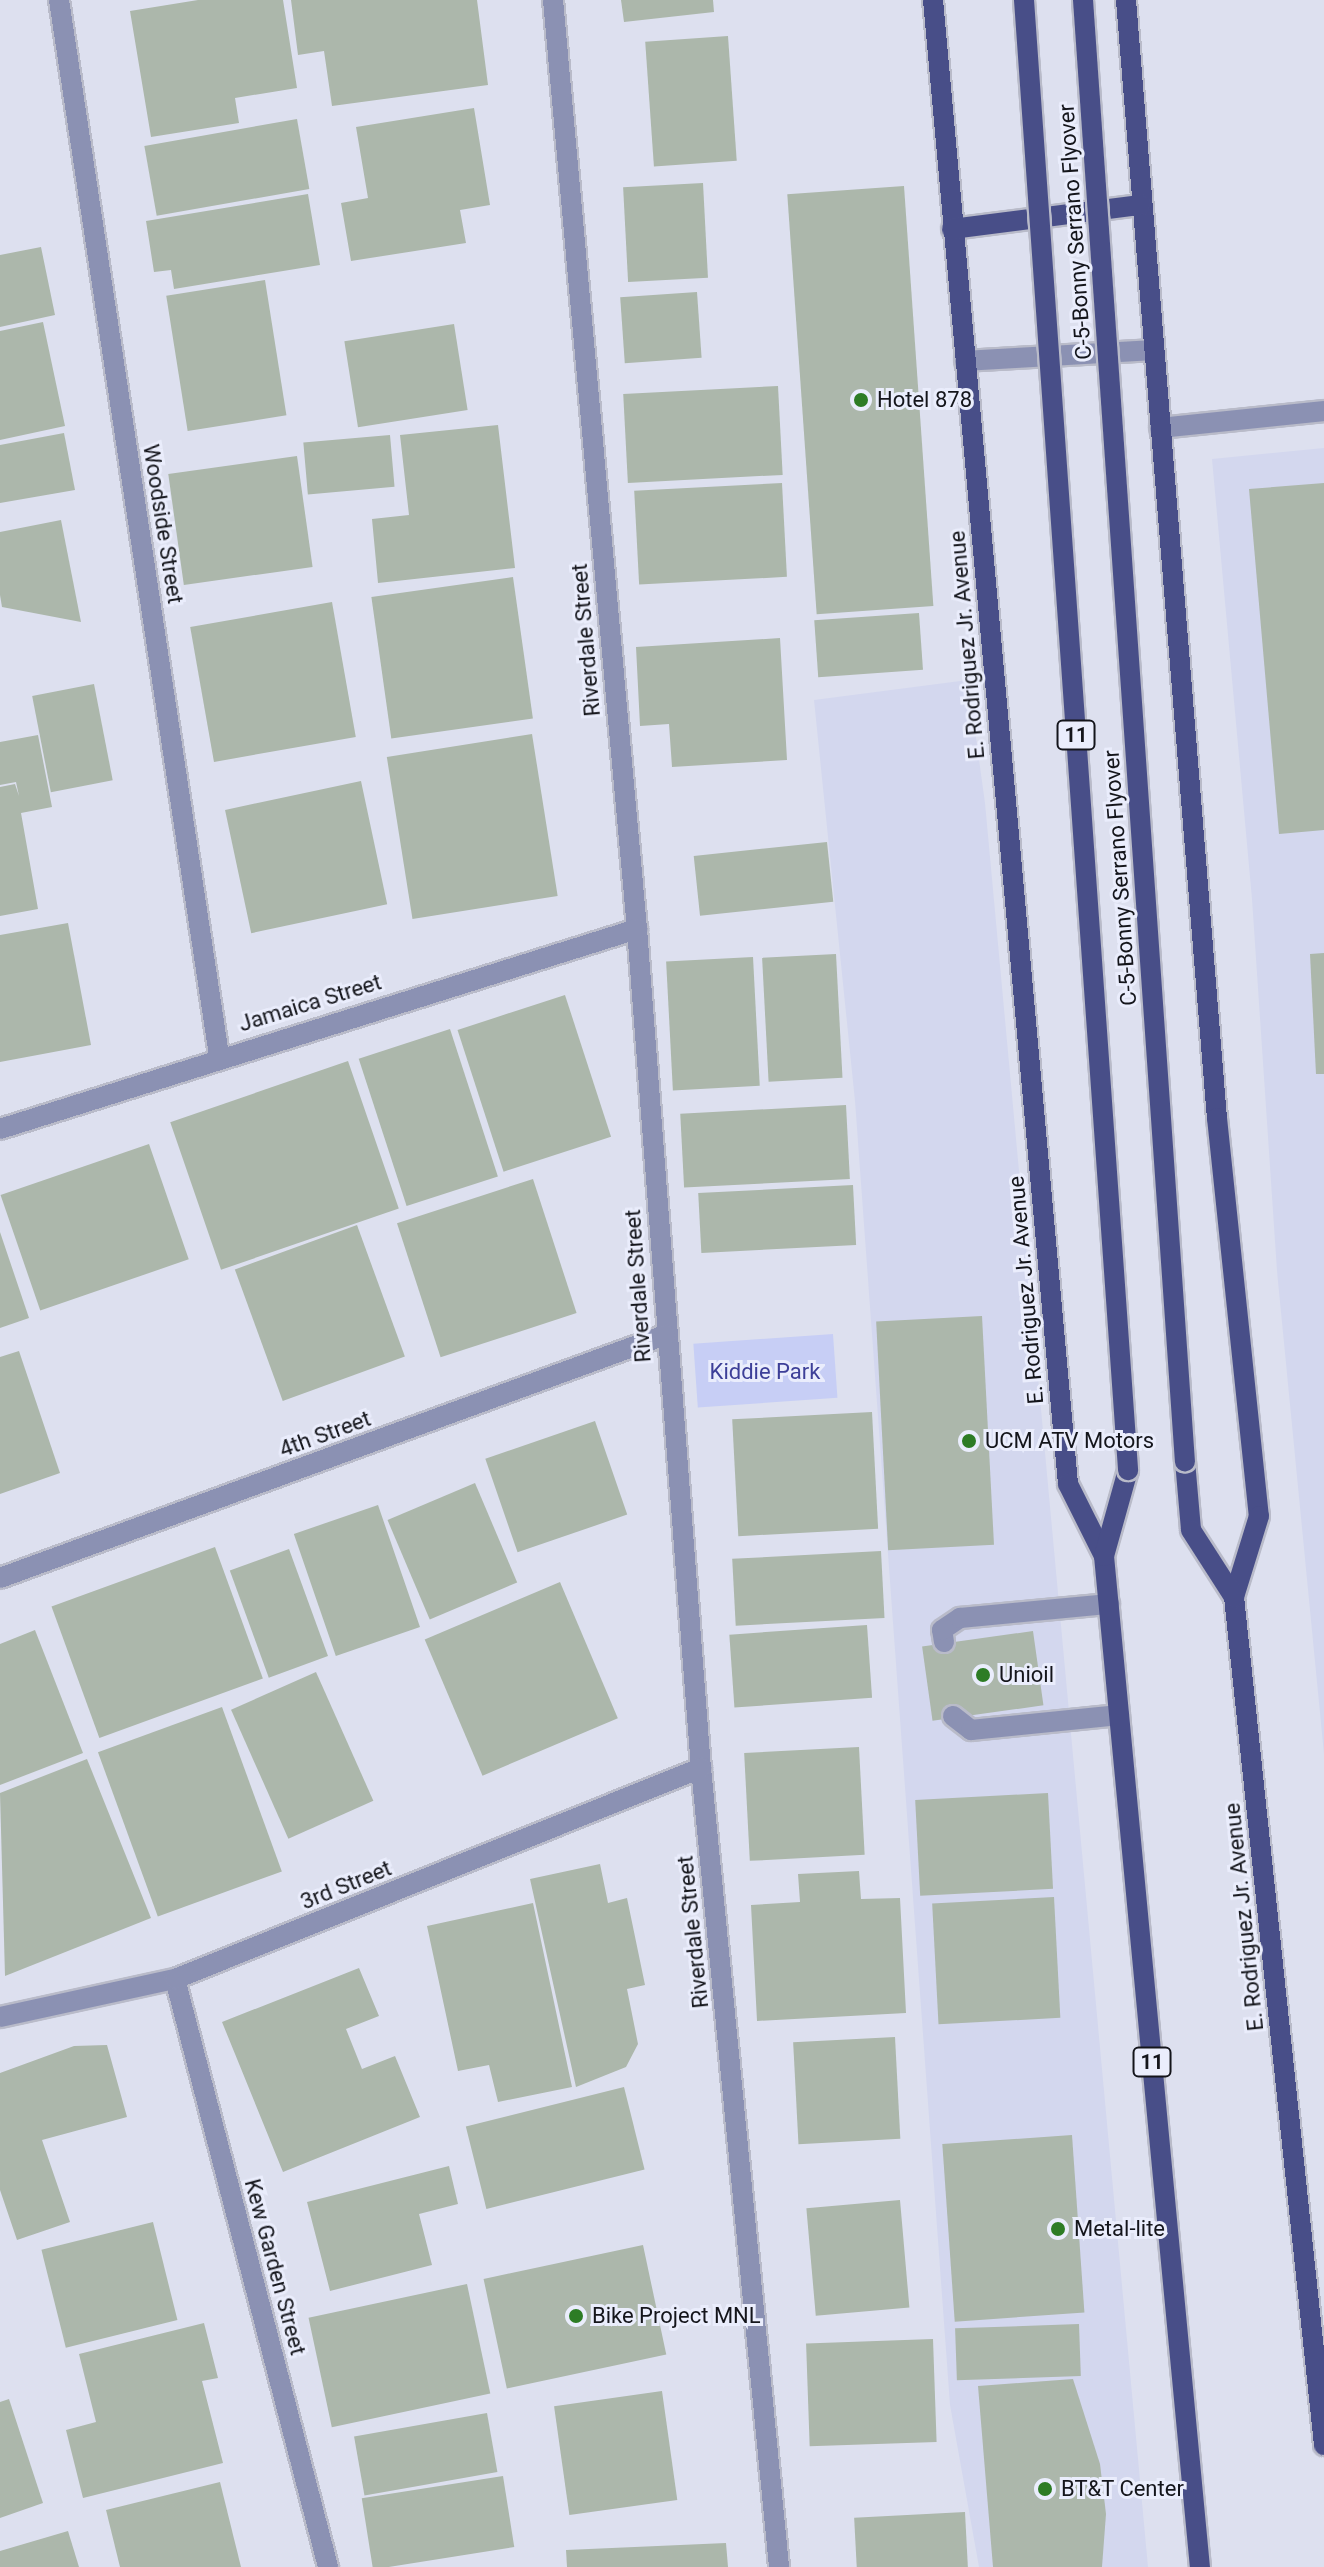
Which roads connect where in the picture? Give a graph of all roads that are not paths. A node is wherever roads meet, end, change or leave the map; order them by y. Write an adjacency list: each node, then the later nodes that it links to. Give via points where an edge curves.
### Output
1 (59, 0): 14 (street, Woodside Street)
2 (553, 0): 13 (street, Riverdale Street)
3 (933, 0): 8 (main road, E. Rodriguez Jr. Avenue / 11)
4 (1024, 0): 17 (main road, C-5-Bonny Serrano Flyover / 11, bridge, via 1128,1470)
5 (1083, 0): 19 (main road, C-5-Bonny Serrano Flyover, bridge, via 1191,1530)
6 (1126, 0): 7 (main road, E. Rodriguez Jr. Avenue)
7 (1140, 205): 8 (main road); 9 (main road, E. Rodriguez Jr. Avenue)
8 (952, 229): 10 (main road, E. Rodriguez Jr. Avenue / 11)
9 (1153, 350): 10 (street); 12 (main road, E. Rodriguez Jr. Avenue)
10 (965, 361): 17 (main road, E. Rodriguez Jr. Avenue / 11, via 1068,1484)
11 (1324, 411): 12 (street)
12 (1160, 428): 19 (main road, E. Rodriguez Jr. Avenue, via 1215,1103 1259,1516)
13 (637, 929): 14 (street, Jamaica Street); 16 (street, Riverdale Street)
14 (219, 1056): 15 (street, Jamaica Street)
15 (0, 1129)
16 (665, 1335): 18 (street, 4th Street); 24 (street, Riverdale Street)
17 (1104, 1556): 20 (main road, E. Rodriguez Jr. Avenue / 11)
18 (0, 1578)
19 (1234, 1597): 27 (main road, E. Rodriguez Jr. Avenue)
20 (1109, 1604): 21 (street, via 960,1618 942,1630); 22 (main road, E. Rodriguez Jr. Avenue / 11)
21 (944, 1642)
22 (1119, 1715): 23 (street, via 971,1730); 30 (main road, E. Rodriguez Jr. Avenue / 11)
23 (953, 1716)
24 (701, 1768): 25 (street, 3rd Street); 29 (street, Riverdale Street)
25 (175, 1979): 26 (street, 3rd Street); 28 (street, Kew Garden Street)
26 (0, 2017)
27 (1324, 2445)
28 (328, 2567)
29 (779, 2567)
30 (1200, 2567)

